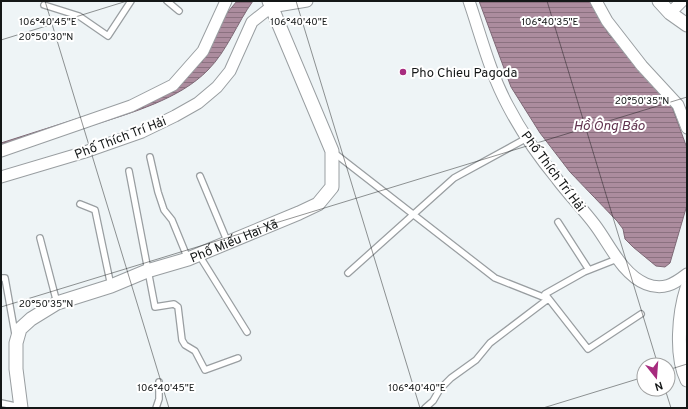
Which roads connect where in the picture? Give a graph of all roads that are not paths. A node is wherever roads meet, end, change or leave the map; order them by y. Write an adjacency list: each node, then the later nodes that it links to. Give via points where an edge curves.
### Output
1 (131, 1): 10 (lane, via 108,36 79,16)
2 (167, 1): 11 (lane)
3 (226, 1): 17 (street, Phố Thích Trí Hải, via 203,50 173,85 131,106)
4 (307, 1): 9 (street, Phố Thích Trí Hải)
5 (469, 1): 16 (street, Phố Thích Trí Hải, via 489,64 508,106)
6 (596, 1): 14 (street, via 606,21 642,66)
7 (659, 1): 12 (street)
8 (682, 1): 12 (street)
9 (270, 4): 18 (street, Phố Miếu Hai Xã); 22 (street, Phố Thích Trí Hải, via 252,22 230,71 217,87 198,103 142,132)
10 (44, 5)
11 (179, 11)
12 (670, 13): 13 (street)
13 (687, 25)
14 (682, 107): 15 (street)
15 (687, 128)
16 (527, 138): 24 (lane, via 454,178); 29 (street, Phố Thích Trí Hải, via 595,225)
17 (1, 151)
18 (332, 151): 24 (lane); 27 (street, Phố Miếu Hai Xã, via 332,187 318,204)
19 (150, 157): 28 (lane, via 164,210)
20 (129, 171): 31 (lane)
21 (200, 176): 27 (lane)
22 (1, 177)
23 (80, 204): 35 (lane, via 95,210)
24 (413, 214): 32 (lane); 37 (lane, via 495,278)
25 (558, 222): 30 (lane)
26 (40, 238): 38 (lane)
27 (228, 244): 28 (street, Phố Miếu Hai Xã)
28 (193, 257): 31 (street, Phố Miếu Hai Xã); 40 (lane)
29 (617, 259): 30 (lane); 33 (street, Phố Thích Trí Hải, via 646,284 661,288 675,283)
30 (589, 270): 37 (lane, via 545,294)
31 (147, 271): 35 (street, Phố Miếu Hai Xã); 42 (lane, via 155,307 174,304 178,306 182,340 185,346 195,351 205,370)
32 (348, 273)
33 (687, 274)
34 (1, 278): 41 (lane, via 5,278)
35 (111, 286): 38 (street, Phố Miếu Hai Xã)
36 (687, 288): 43 (street, via 679,337)
37 (548, 299): 39 (lane, via 588,349); 48 (lane, via 490,343 476,360 451,378 434,401)
38 (57, 303): 41 (street, Phố Miếu Hai Xã, via 20,329)
39 (640, 314)
40 (247, 332)
41 (16, 343): 46 (street, Phố Miếu Hai Xã)
42 (238, 358)
43 (687, 380)
44 (159, 382): 47 (lane)
45 (2, 405): 46 (lane)
46 (21, 408)
47 (156, 408)
48 (425, 408)

